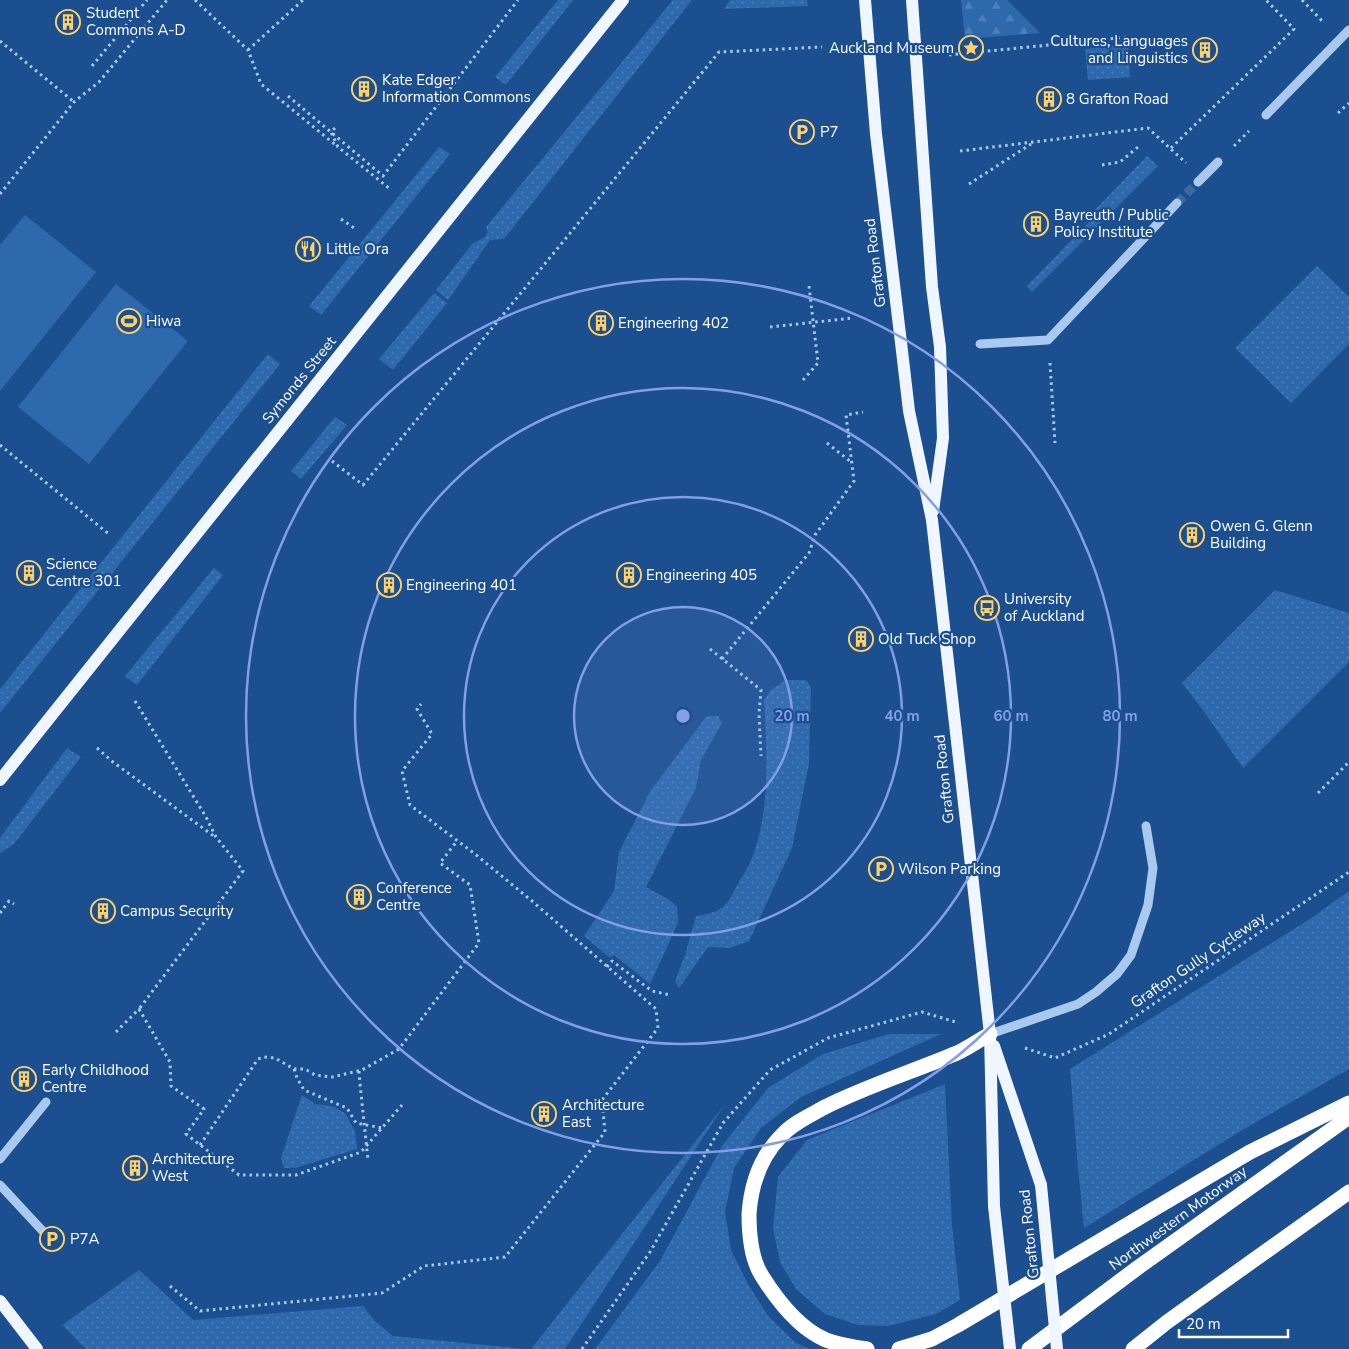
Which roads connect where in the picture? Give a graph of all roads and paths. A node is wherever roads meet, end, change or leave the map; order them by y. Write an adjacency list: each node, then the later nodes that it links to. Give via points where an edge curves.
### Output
1 (147, 0): 20 (path)
2 (167, 0): 17 (path)
3 (195, 0): 16 (path)
4 (303, 0): 16 (path)
5 (518, 0): 27 (path, via 383,176)
6 (623, 0): 64 (main road, Symonds Street)
7 (865, 0): 55 (main road, Grafton Road, via 876,134 909,411)
8 (912, 0): 55 (main road, Grafton Road, via 932,287 940,347 942,438)
9 (1266, 0): 31 (path, via 1294,29)
10 (1302, 0): 11 (path)
11 (1320, 18)
12 (1349, 30): 25 (street)
13 (1128, 37): 19 (path)
14 (0, 41): 22 (path)
15 (822, 47): 53 (path, via 719,52 363,485)
16 (248, 50): 29 (path, via 261,84)
17 (124, 51): 18 (path); 22 (path, via 99,82)
18 (129, 54)
19 (949, 55)
20 (92, 66)
21 (288, 96): 27 (path)
22 (74, 102): 38 (path)
23 (1349, 103): 24 (path)
24 (1338, 113)
25 (1266, 115): 33 (path)
26 (335, 128): 27 (path)
27 (331, 132): 29 (path)
28 (1034, 142): 31 (path, via 1148,128); 32 (path); 36 (path)
29 (338, 147): 37 (path)
30 (1138, 147): 34 (path, via 1120,162)
31 (1171, 148): 35 (path)
32 (960, 151)
33 (1218, 162): 35 (street)
34 (1102, 165)
35 (1201, 180)
36 (969, 184)
37 (390, 189)
38 (0, 194)
39 (1177, 203): 46 (street)
40 (341, 219): 41 (path)
41 (356, 230)
42 (810, 286): 44 (path)
43 (853, 318): 44 (path)
44 (813, 322): 45 (path); 48 (path, via 818,363)
45 (770, 327)
46 (1048, 340): 47 (street); 51 (path)
47 (980, 344)
48 (803, 380)
49 (863, 412): 54 (path, via 846,415)
50 (827, 443): 54 (path)
51 (1055, 443)
52 (0, 445): 56 (path)
53 (332, 461)
54 (851, 462): 58 (path, via 854,482 815,535 809,553)
55 (932, 520): 76 (main road, Grafton Road)
56 (110, 536)
57 (710, 649): 58 (path)
58 (722, 659): 62 (path, via 761,690)
59 (135, 701): 67 (path)
60 (421, 704): 68 (path, via 418,709 432,734 402,772 410,805)
61 (97, 748): 67 (path)
62 (761, 756)
63 (1349, 762): 65 (path)
64 (0, 780)
65 (1318, 793)
66 (1146, 826): 76 (street, via 1153,868 1148,905 1131,955 1117,974 1078,1004)
67 (216, 837): 74 (path, via 244,871)
68 (458, 841): 72 (path); 79 (path, via 440,863 470,886 479,943 399,1049)
69 (1349, 872): 77 (path, Grafton Gully Cycleway, via 1109,1034)
70 (14, 904): 71 (path, via 10,901)
71 (0, 913)
72 (607, 967): 73 (path, via 612,961 652,991); 91 (path, via 656,1009 658,1028 602,1100 605,1132 505,1257 424,1266 382,1292 200,1311)
73 (670, 995)
74 (139, 1009): 75 (path); 85 (path, via 170,1062 171,1086 204,1109 186,1134)
75 (116, 1032)
76 (990, 1034): 94 (highway, via 959,1052 843,1098 801,1120 782,1134 765,1157 756,1177 750,1202 752,1248 759,1272 771,1291 803,1325 825,1339); 96 (main road, Grafton Road, bridge, via 994,1206); 98 (main road, Grafton Road, bridge, via 1041,1185)
77 (1055, 1058)
78 (294, 1069): 79 (path, via 332,1077); 84 (path, via 304,1090 347,1108 356,1123); 85 (path, via 275,1058 258,1059)
79 (358, 1070): 87 (path, bridge)
80 (46, 1102): 86 (street)
81 (1349, 1103): 95 (highway, via 1250,1152 958,1325 932,1339)
82 (402, 1105): 84 (path)
83 (1349, 1117): 97 (highway, Northwestern Motorway)
84 (382, 1128): 85 (path, via 361,1152 296,1175 239,1175)
85 (200, 1145)
86 (0, 1159)
87 (368, 1160)
88 (0, 1185): 90 (street)
89 (1349, 1192): 99 (highway)
90 (51, 1240)
91 (170, 1286)
92 (0, 1300): 93 (main road)
93 (37, 1349)
94 (867, 1349)
95 (899, 1349)
96 (1010, 1349)
97 (1029, 1349)
98 (1057, 1349)
99 (1133, 1349)

